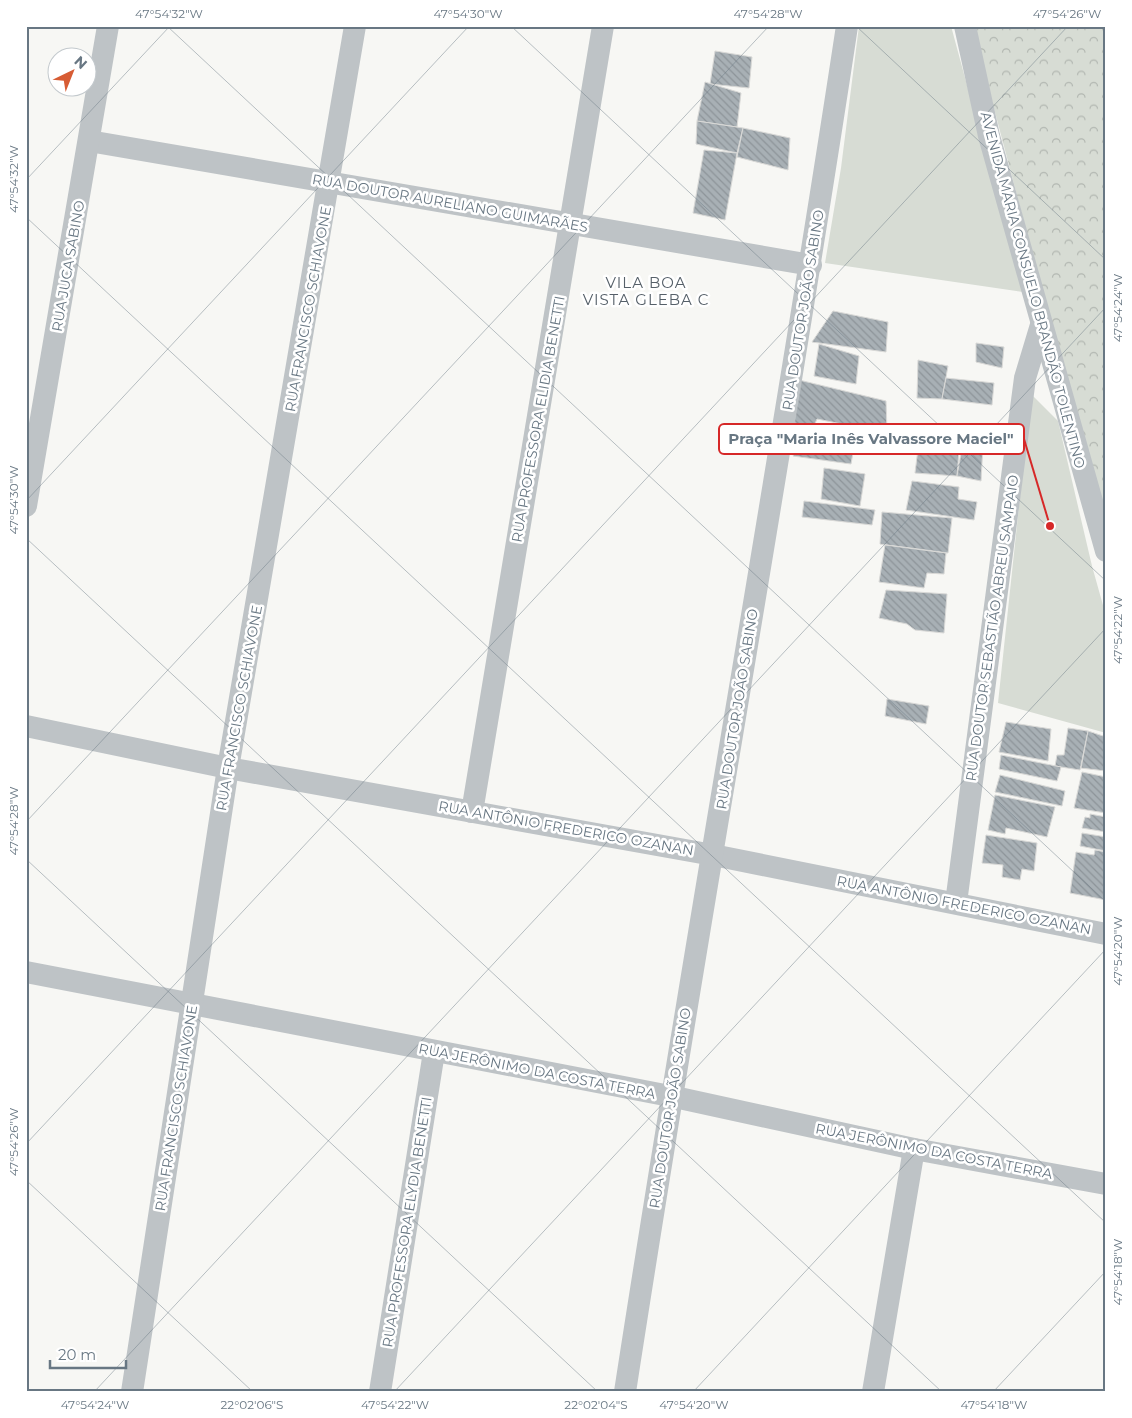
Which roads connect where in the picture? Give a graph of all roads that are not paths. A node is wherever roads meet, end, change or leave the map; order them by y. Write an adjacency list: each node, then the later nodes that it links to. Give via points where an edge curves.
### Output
1 (108, 26): 6 (street, RUA JUCA SABINO)
2 (355, 26): 7 (street, RUA FRANCISCO SCHIAVONE)
3 (603, 26): 8 (street, RUA PROFESSORA ELIDIA BENETTI)
4 (847, 26): 9 (street, RUA DOUTOR JOÃO SABINO)
5 (966, 26): 10 (street, AVENIDA MARIA CONSUELO BRANDÃO TOLENTINO, via 989,136)
6 (90, 141): 7 (street, RUA DOUTOR AURELIANO GUIMARÃES); 11 (street, RUA JUCA SABINO)
7 (330, 181): 8 (street, RUA DOUTOR AURELIANO GUIMARÃES); 14 (street, RUA FRANCISCO SCHIAVONE)
8 (570, 225): 9 (street, RUA DOUTOR AURELIANO GUIMARÃES); 15 (street, RUA PROFESSORA ELIDIA BENETTI)
9 (811, 265): 16 (street, RUA DOUTOR JOÃO SABINO)
10 (1041, 325): 12 (street, AVENIDA MARIA CONSUELO BRANDÃO TOLENTINO); 17 (street, RUA DOUTOR SEBASTIÃO ABREU SAMPAIO, via 1025,378)
11 (26, 506)
12 (1106, 551)
13 (26, 726): 14 (street, RUA ANTÔNIO FREDERICO OZANAN)
14 (228, 768): 15 (street, RUA ANTÔNIO FREDERICO OZANAN); 20 (street, RUA FRANCISCO SCHIAVONE)
15 (472, 812): 16 (street, RUA ANTÔNIO FREDERICO OZANAN)
16 (712, 855): 17 (street, RUA ANTÔNIO FREDERICO OZANAN); 22 (street, RUA DOUTOR JOÃO SABINO)
17 (956, 903): 18 (street, RUA ANTÔNIO FREDERICO OZANAN)
18 (1106, 934)
19 (26, 972): 20 (street, RUA JERÔNIMO DA COSTA TERRA)
20 (192, 1004): 21 (street, RUA JERÔNIMO DA COSTA TERRA); 25 (street, RUA FRANCISCO SCHIAVONE)
21 (434, 1052): 22 (street, RUA JERÔNIMO DA COSTA TERRA); 26 (street, RUA PROFESSORA ELYDIA BENETTI)
22 (670, 1096): 23 (street, RUA JERÔNIMO DA COSTA TERRA); 27 (street, RUA DOUTOR JOÃO SABINO)
23 (914, 1149): 24 (street, RUA JERÔNIMO DA COSTA TERRA); 28 (street)
24 (1106, 1184)
25 (132, 1392)
26 (380, 1392)
27 (626, 1392)
28 (873, 1392)

